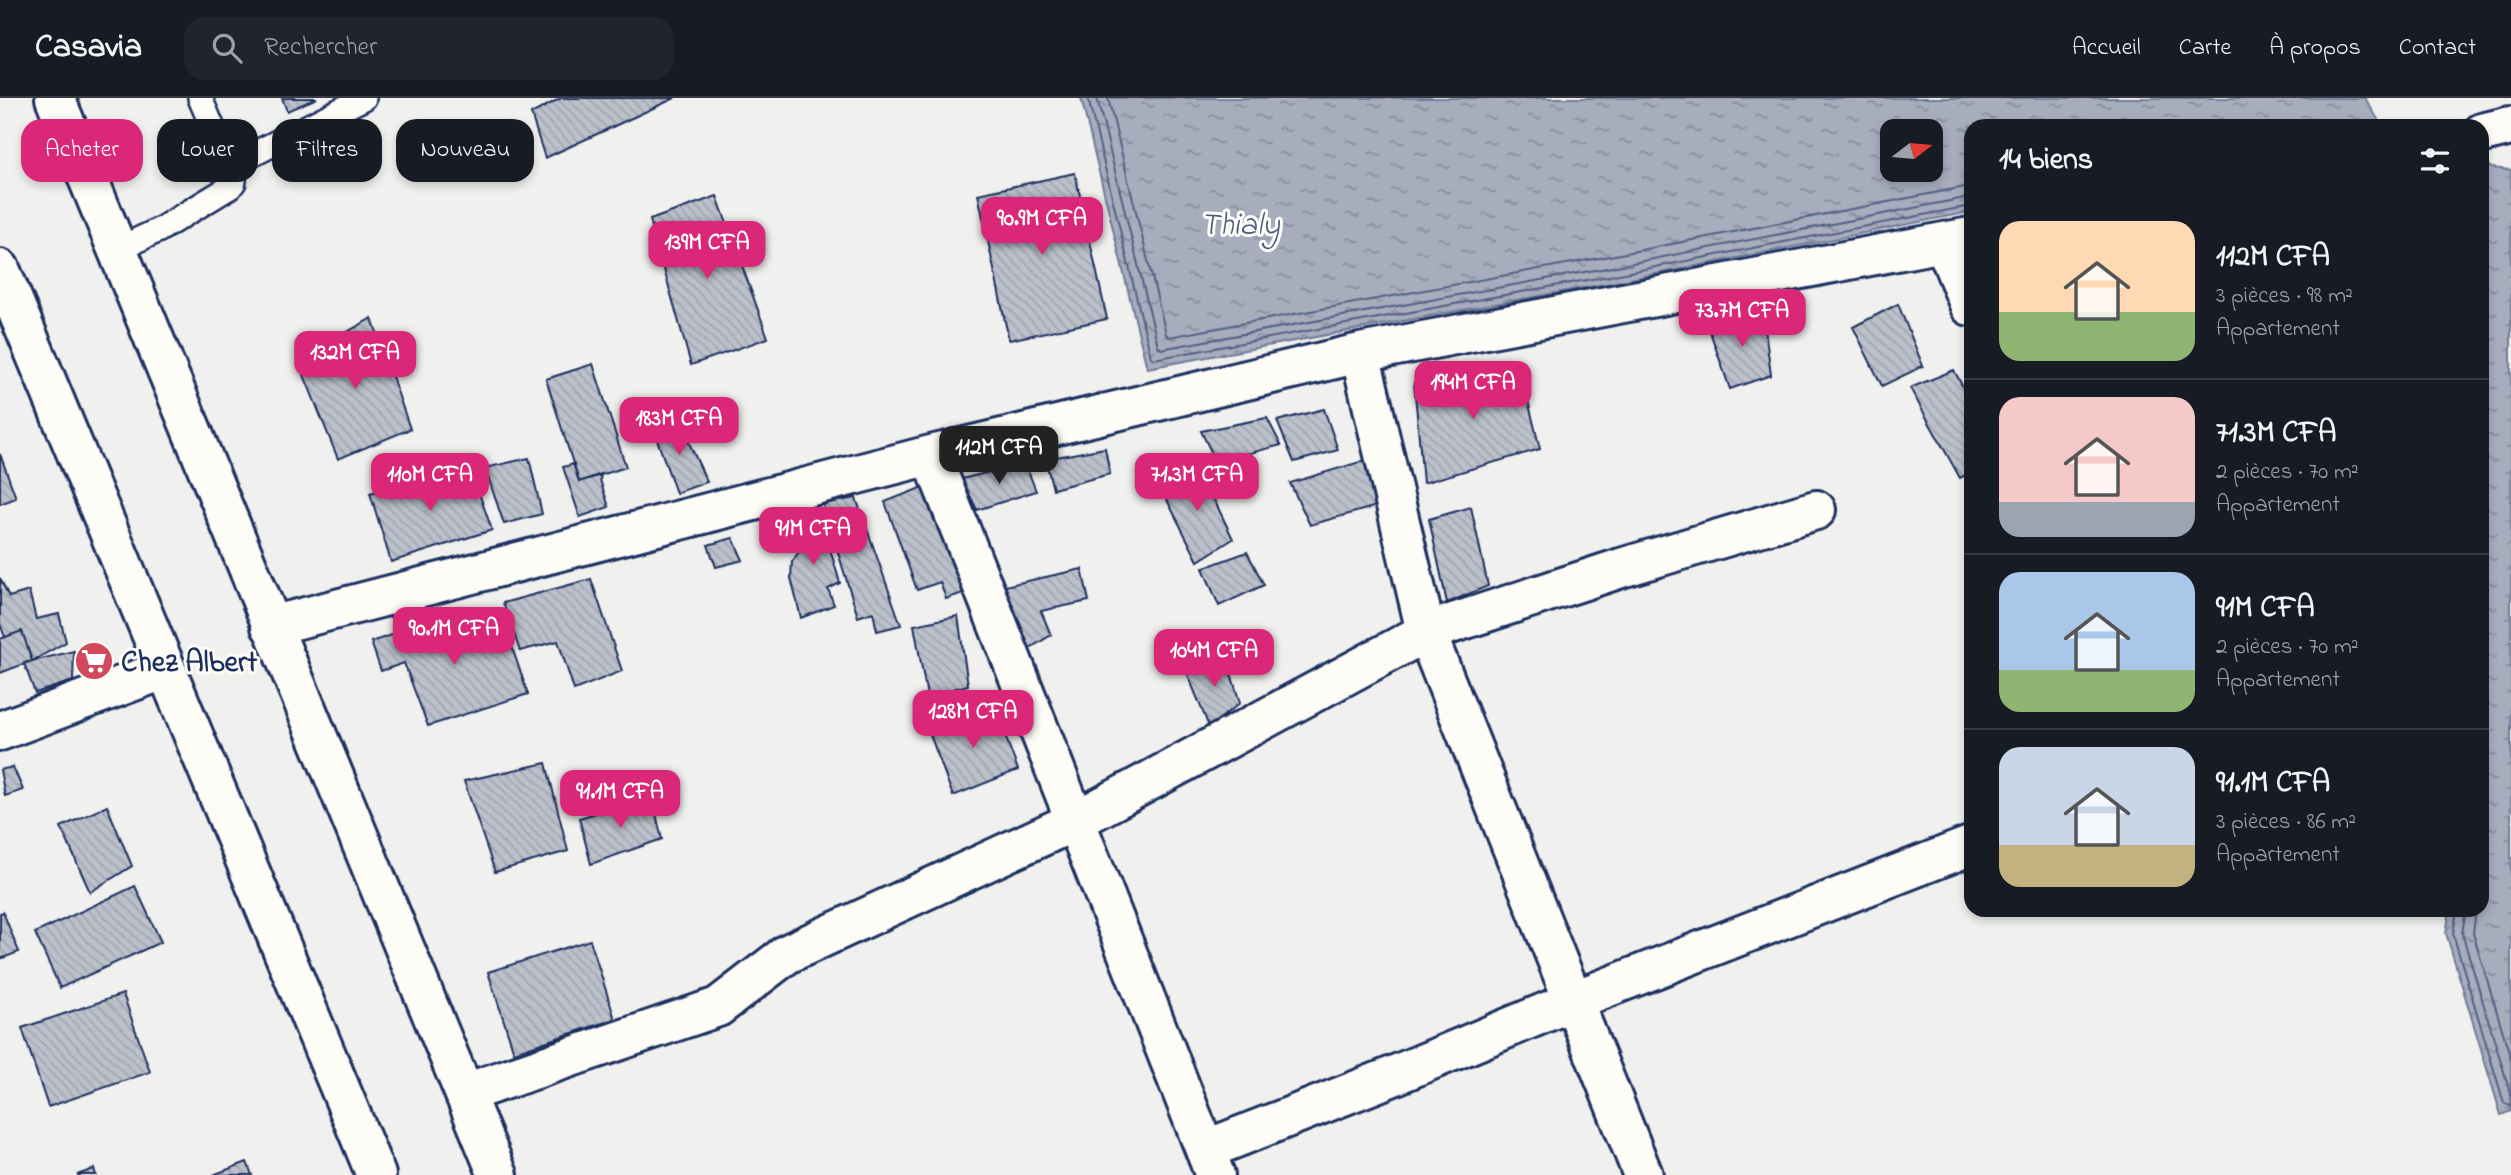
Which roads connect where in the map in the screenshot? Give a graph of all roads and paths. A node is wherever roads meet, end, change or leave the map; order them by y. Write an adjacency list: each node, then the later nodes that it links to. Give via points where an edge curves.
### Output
1 (55, 98): 10 (street)
2 (200, 98): 4 (lane)
3 (364, 98): 7 (lane)
4 (209, 119)
5 (2511, 126): 6 (street)
6 (2489, 131)
7 (258, 152)
8 (234, 182): 10 (lane, via 159,230)
9 (1957, 239): 11 (street); 13 (street)
10 (117, 250): 16 (street)
11 (1964, 275)
12 (2, 278): 18 (street)
13 (1360, 352): 14 (street); 17 (street)
14 (931, 455): 16 (street); 20 (street)
15 (1816, 510): 17 (street)
16 (271, 626): 23 (street)
17 (1426, 632): 20 (street); 22 (street)
18 (166, 669): 19 (street); 25 (street)
19 (0, 731)
20 (1075, 821): 23 (street, via 787,954 718,1007); 24 (street)
21 (1964, 848): 22 (street)
22 (1575, 1000): 24 (street, via 1388,1078); 27 (street)
23 (465, 1093): 26 (street)
24 (1210, 1162)
25 (376, 1175)
26 (498, 1175)
27 (1643, 1175)

